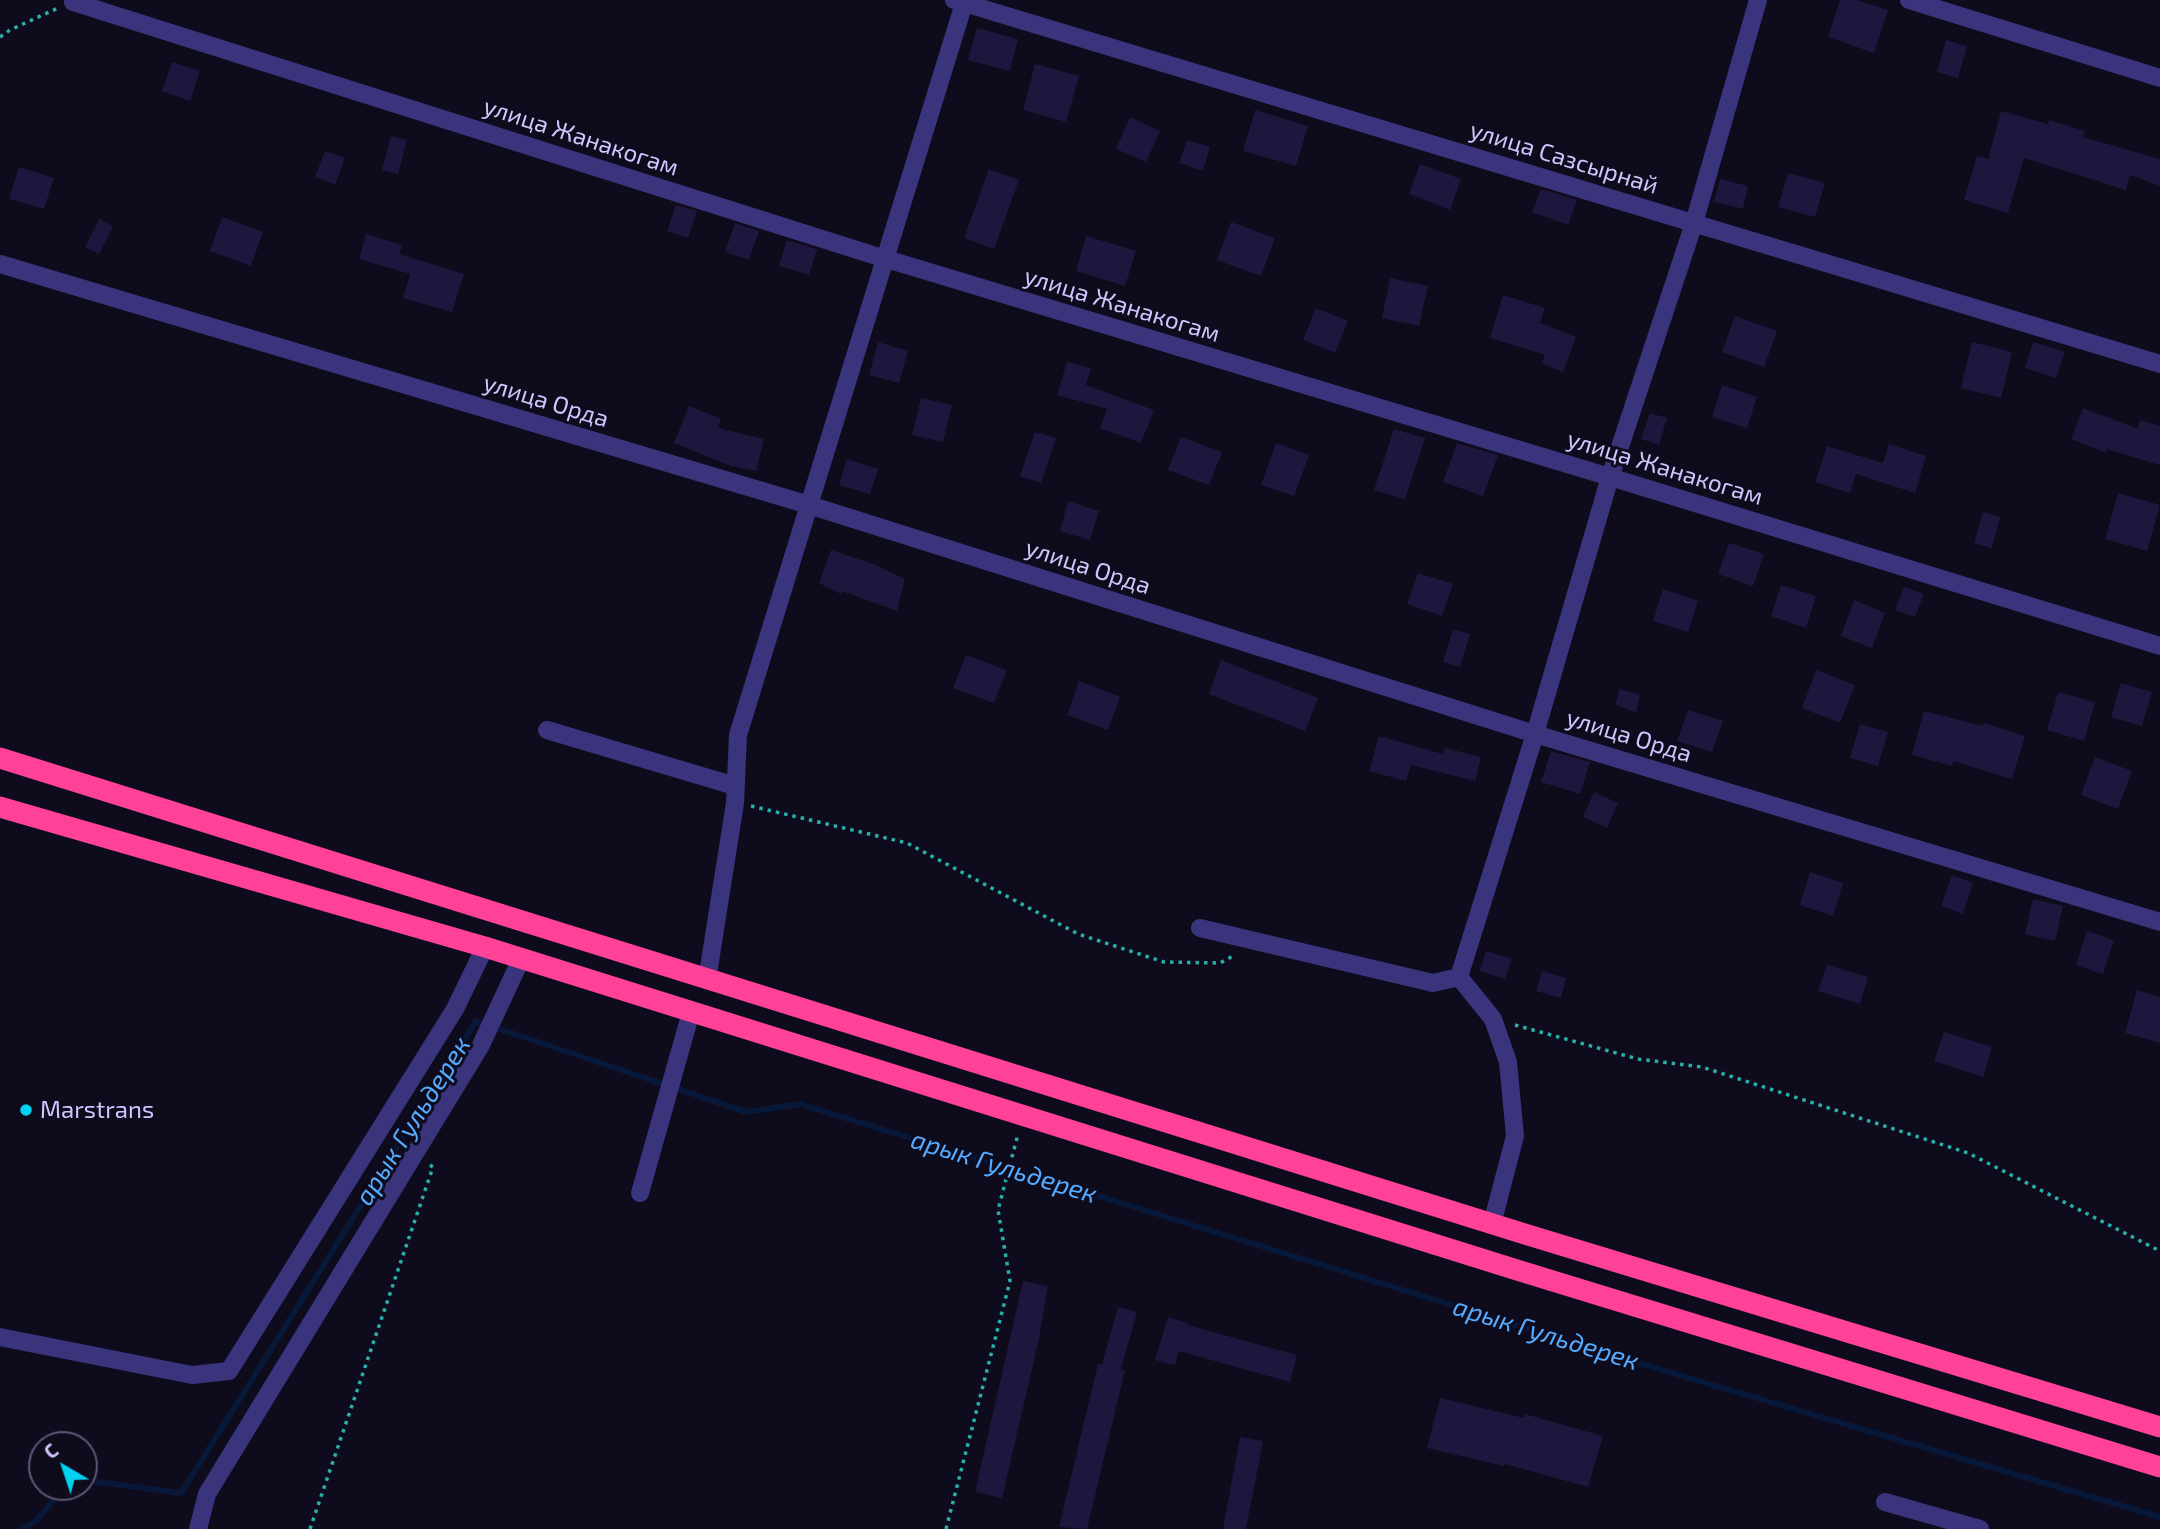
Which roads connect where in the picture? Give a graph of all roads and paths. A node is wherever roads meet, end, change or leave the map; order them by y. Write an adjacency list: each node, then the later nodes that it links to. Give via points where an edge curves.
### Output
1 (1758, 0): 7 (street)
2 (1909, 0): 6 (street)
3 (961, 1): 7 (street, улица Сазсырнай); 8 (street)
4 (73, 2): 5 (path); 8 (street, улица Жанакогам)
5 (0, 37)
6 (2160, 78)
7 (1693, 223): 10 (street, улица Сазсырнай); 11 (street)
8 (885, 259): 11 (street, улица Жанакогам); 12 (street)
9 (0, 264): 12 (street, улица Орда)
10 (2160, 364)
11 (1611, 477): 13 (street, улица Жанакогам); 15 (street)
12 (809, 505): 15 (street, улица Орда); 17 (street, via 737,735)
13 (2160, 646)
14 (547, 730): 17 (street)
15 (1535, 734): 19 (street, улица Орда); 24 (street)
16 (0, 758): 25 (highway)
17 (735, 794): 21 (path, via 906,843 1078,934 1164,962 1220,963); 25 (street)
18 (0, 807): 22 (highway)
19 (2160, 922)
20 (1200, 928): 21 (street)
21 (1261, 942): 24 (street, via 1433,983)
22 (485, 947): 23 (highway); 35 (street, via 455,1009 229,1371 192,1375)
23 (521, 958): 26 (highway); 29 (street, via 481,1045)
24 (1459, 977): 27 (street)
25 (707, 981): 31 (highway)
26 (691, 1012): 28 (highway); 30 (street)
27 (1493, 1019): 31 (street, via 1508,1062 1515,1136); 33 (path, via 1638,1059 1702,1067 1968,1153)
28 (1023, 1115): 34 (highway); 41 (path, via 998,1210 1010,1281)
29 (414, 1155): 39 (street, via 207,1494); 40 (path, via 433,1167)
30 (640, 1193)
31 (1492, 1224): 32 (highway)
32 (1528, 1235): 34 (highway); 36 (highway)
33 (2160, 1251)
34 (1517, 1270): 37 (highway)
35 (0, 1337)
36 (2160, 1427)
37 (2160, 1467)
38 (1885, 1502): 42 (street)
39 (198, 1529)
40 (310, 1529)
41 (946, 1529)
42 (1980, 1529)

